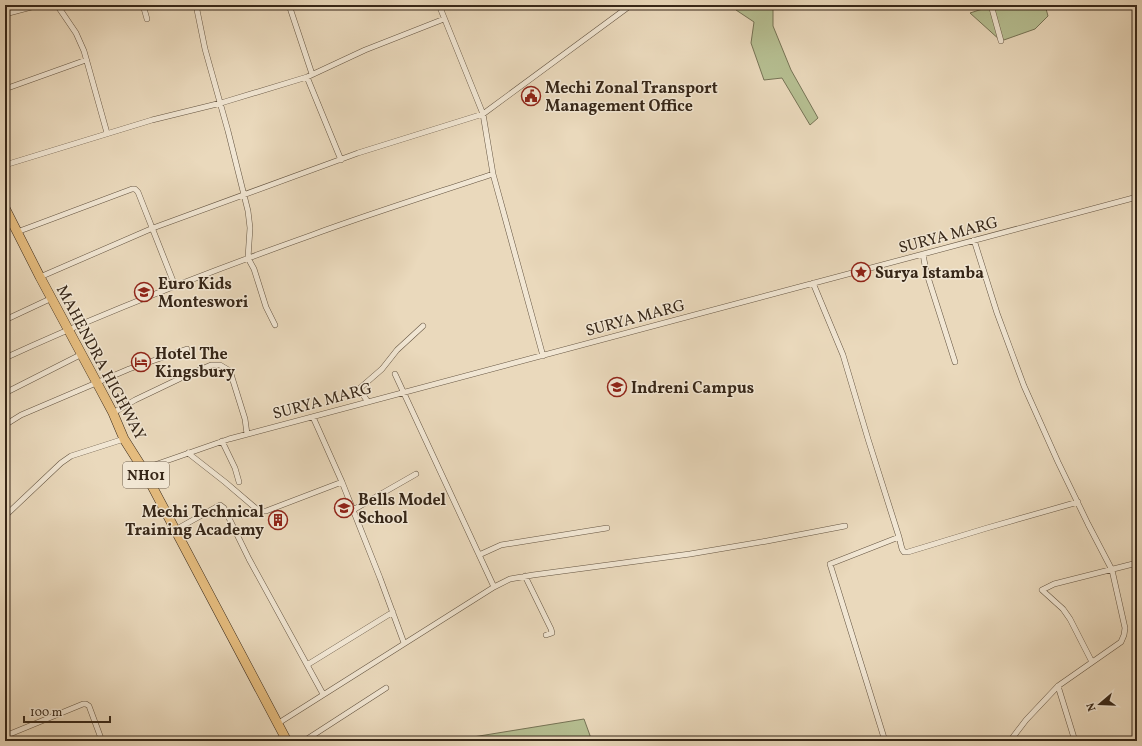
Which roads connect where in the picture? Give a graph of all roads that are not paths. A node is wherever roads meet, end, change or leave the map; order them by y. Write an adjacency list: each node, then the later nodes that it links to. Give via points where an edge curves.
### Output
1 (39, 5): 9 (street)
2 (57, 5): 13 (street, via 76,33)
3 (144, 5): 10 (street)
4 (196, 5): 16 (street, via 205,49)
5 (289, 5): 14 (street)
6 (439, 5): 11 (street)
7 (631, 5): 17 (street)
8 (991, 5): 12 (street)
9 (5, 14)
10 (147, 19)
11 (444, 19): 14 (street, via 365,50); 17 (street)
12 (1001, 41)
13 (86, 60): 15 (street); 18 (street)
14 (309, 76): 16 (street); 19 (street)
15 (5, 89)
16 (221, 103): 18 (street); 22 (street)
17 (483, 114): 19 (street); 21 (street)
18 (107, 133): 20 (street)
19 (341, 160): 22 (street)
20 (5, 165)
21 (493, 174): 29 (street); 40 (street)
22 (244, 196): 25 (street); 29 (street, via 250,228)
23 (1137, 197): 27 (street, SURYA MARG)
24 (5, 208): 26 (highway, MAHENDRA HIGHWAY / NH01)
25 (152, 228): 26 (street, via 138,192 132,189); 30 (street); 32 (street)
26 (17, 232): 30 (highway, MAHENDRA HIGHWAY / NH01)
27 (974, 240): 28 (street, SURYA MARG); 59 (street, via 1024,386)
28 (923, 254): 31 (street, SURYA MARG); 42 (street)
29 (248, 258): 32 (street); 35 (street)
30 (40, 277): 33 (highway, MAHENDRA HIGHWAY / NH01)
31 (813, 283): 40 (street, SURYA MARG); 65 (street, via 843,355)
32 (175, 286): 37 (street)
33 (52, 298): 34 (street); 37 (highway, MAHENDRA HIGHWAY / NH01)
34 (5, 320)
35 (275, 324)
36 (423, 326): 47 (street, via 359,389)
37 (68, 329): 39 (highway, MAHENDRA HIGHWAY / NH01); 41 (street)
38 (187, 349): 44 (street)
39 (82, 354): 44 (highway, MAHENDRA HIGHWAY / NH01); 46 (street)
40 (543, 356): 45 (street, SURYA MARG)
41 (5, 358)
42 (955, 362)
43 (395, 374): 45 (street)
44 (97, 383): 48 (highway, MAHENDRA HIGHWAY / NH01); 50 (street, via 21,415)
45 (402, 392): 47 (street, SURYA MARG); 66 (street)
46 (5, 393)
47 (368, 402): 49 (street, SURYA MARG)
48 (113, 413): 51 (street, via 181,378 212,365 220,365 230,371); 52 (highway, MAHENDRA HIGHWAY / NH01)
49 (313, 416): 51 (street, SURYA MARG); 58 (street)
50 (5, 425)
51 (247, 434): 53 (street, SURYA MARG)
52 (124, 439): 55 (highway, MAHENDRA HIGHWAY / NH01); 61 (street, via 71,456)
53 (222, 441): 54 (street, SURYA MARG); 57 (street)
54 (188, 453): 55 (street, SURYA MARG); 58 (street, via 259,511 266,511)
55 (143, 469): 64 (highway, MAHENDRA HIGHWAY / NH01)
56 (416, 474): 60 (street)
57 (239, 482)
58 (342, 482): 60 (street)
59 (1078, 502): 65 (street, via 908,552 902,549); 68 (street)
60 (353, 510): 71 (street)
61 (5, 516)
62 (845, 526): 69 (street, via 690,554)
63 (607, 528): 66 (street, via 501,545)
64 (174, 530): 75 (street, via 220,505 224,508); 79 (highway, MAHENDRA HIGHWAY / NH01)
65 (899, 537): 84 (street, via 830,564)
66 (479, 555): 70 (street)
67 (1137, 563): 68 (street)
68 (1112, 570): 74 (street, via 1125,628 1124,635 1121,642); 74 (street, via 1054,584 1042,590 1063,609)
69 (525, 576): 70 (street, via 510,579); 72 (street, via 551,629 552,633)
70 (494, 587): 73 (street)
71 (393, 612): 73 (street); 75 (street)
72 (546, 635)
73 (404, 643): 78 (street)
74 (1092, 662): 76 (street)
75 (307, 665): 78 (street)
76 (1058, 686): 85 (street); 86 (street)
77 (386, 688): 83 (street)
78 (323, 694): 79 (street)
79 (277, 724): 82 (highway, MAHENDRA HIGHWAY / NH01)
80 (5, 736): 81 (street, via 86,704)
81 (102, 741)
82 (287, 741)
83 (304, 741)
84 (885, 741)
85 (1010, 741)
86 (1075, 741)

